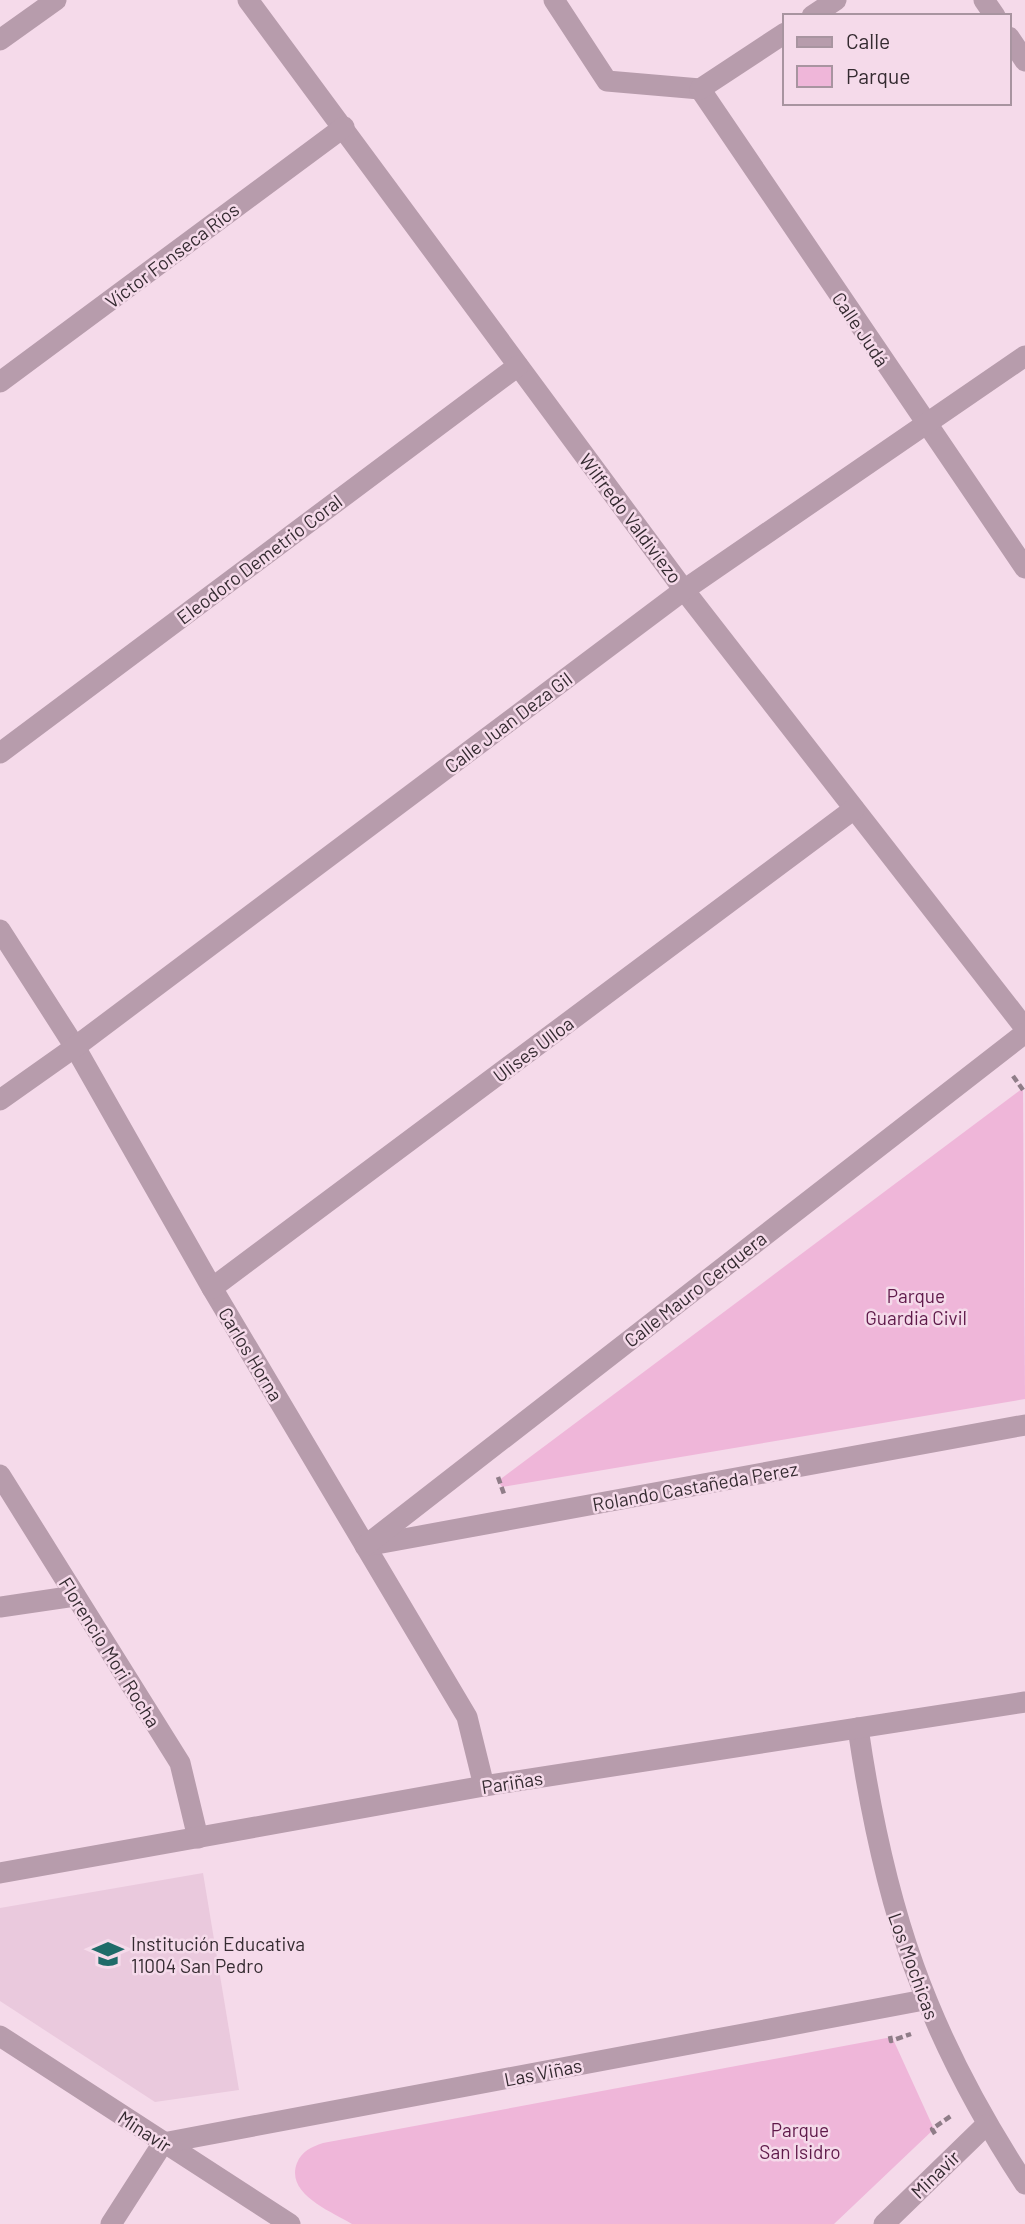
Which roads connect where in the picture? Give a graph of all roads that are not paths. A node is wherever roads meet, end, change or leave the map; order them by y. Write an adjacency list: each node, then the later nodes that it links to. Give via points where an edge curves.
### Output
1 (56, 0): 7 (street)
2 (248, 0): 11 (street, Wilfredo Valdiviezo)
3 (554, 0): 10 (street, via 607,81)
4 (836, 0): 5 (street)
5 (814, 14)
6 (783, 34): 10 (street)
7 (0, 40)
8 (1011, 40): 9 (street)
9 (1025, 61)
10 (700, 89): 15 (street, Calle Judá)
11 (344, 127): 13 (street, Wilfredo Valdiviezo); 14 (street, Víctor Fonseca Ríos)
12 (1025, 356): 15 (street, Calle Juan Deza Gil)
13 (519, 366): 17 (street, Wilfredo Valdiviezo); 18 (street, Eleodoro Demetrio Coral)
14 (0, 382)
15 (924, 424): 16 (street, Calle Judá); 17 (street, Calle Juan Deza Gil)
16 (1025, 568)
17 (684, 590): 19 (street, Wilfredo Valdiviezo); 22 (street, Calle Juan Deza Gil)
18 (0, 753)
19 (854, 809): 21 (street, Wilfredo Valdiviezo); 24 (street, Ulises Ulloa)
20 (0, 930): 22 (street, Carlos Horna)
21 (1025, 1031): 27 (street, Calle Mauro Cerquera)
22 (75, 1047): 23 (street, Calle Juan Deza Gil); 24 (street, Carlos Horna)
23 (0, 1100)
24 (212, 1289): 27 (street, Carlos Horna)
25 (1025, 1426): 27 (street, Rolando Castañeda Perez)
26 (0, 1475): 28 (street, Florencio Mori Rocha)
27 (365, 1546): 32 (street, Carlos Horna, via 467,1717)
28 (75, 1596): 29 (street); 33 (street, Florencio Mori Rocha, via 180,1763)
29 (0, 1607)
30 (1025, 1702): 31 (street, Pariñas)
31 (858, 1728): 32 (street, Pariñas); 35 (street, Los Mochicas, via 872,1820 894,1912)
32 (484, 1786): 33 (street, Pariñas)
33 (198, 1838): 34 (street, Pariñas)
34 (0, 1873)
35 (924, 2000): 37 (street, Los Mochicas); 38 (street, Las Viñas)
36 (0, 2036): 38 (street, Minavir)
37 (986, 2125): 39 (street, Los Mochicas); 42 (street, Minavir)
38 (163, 2143): 40 (street); 41 (street, Minavir)
39 (1025, 2184)
40 (111, 2224)
41 (290, 2224)
42 (884, 2224)

